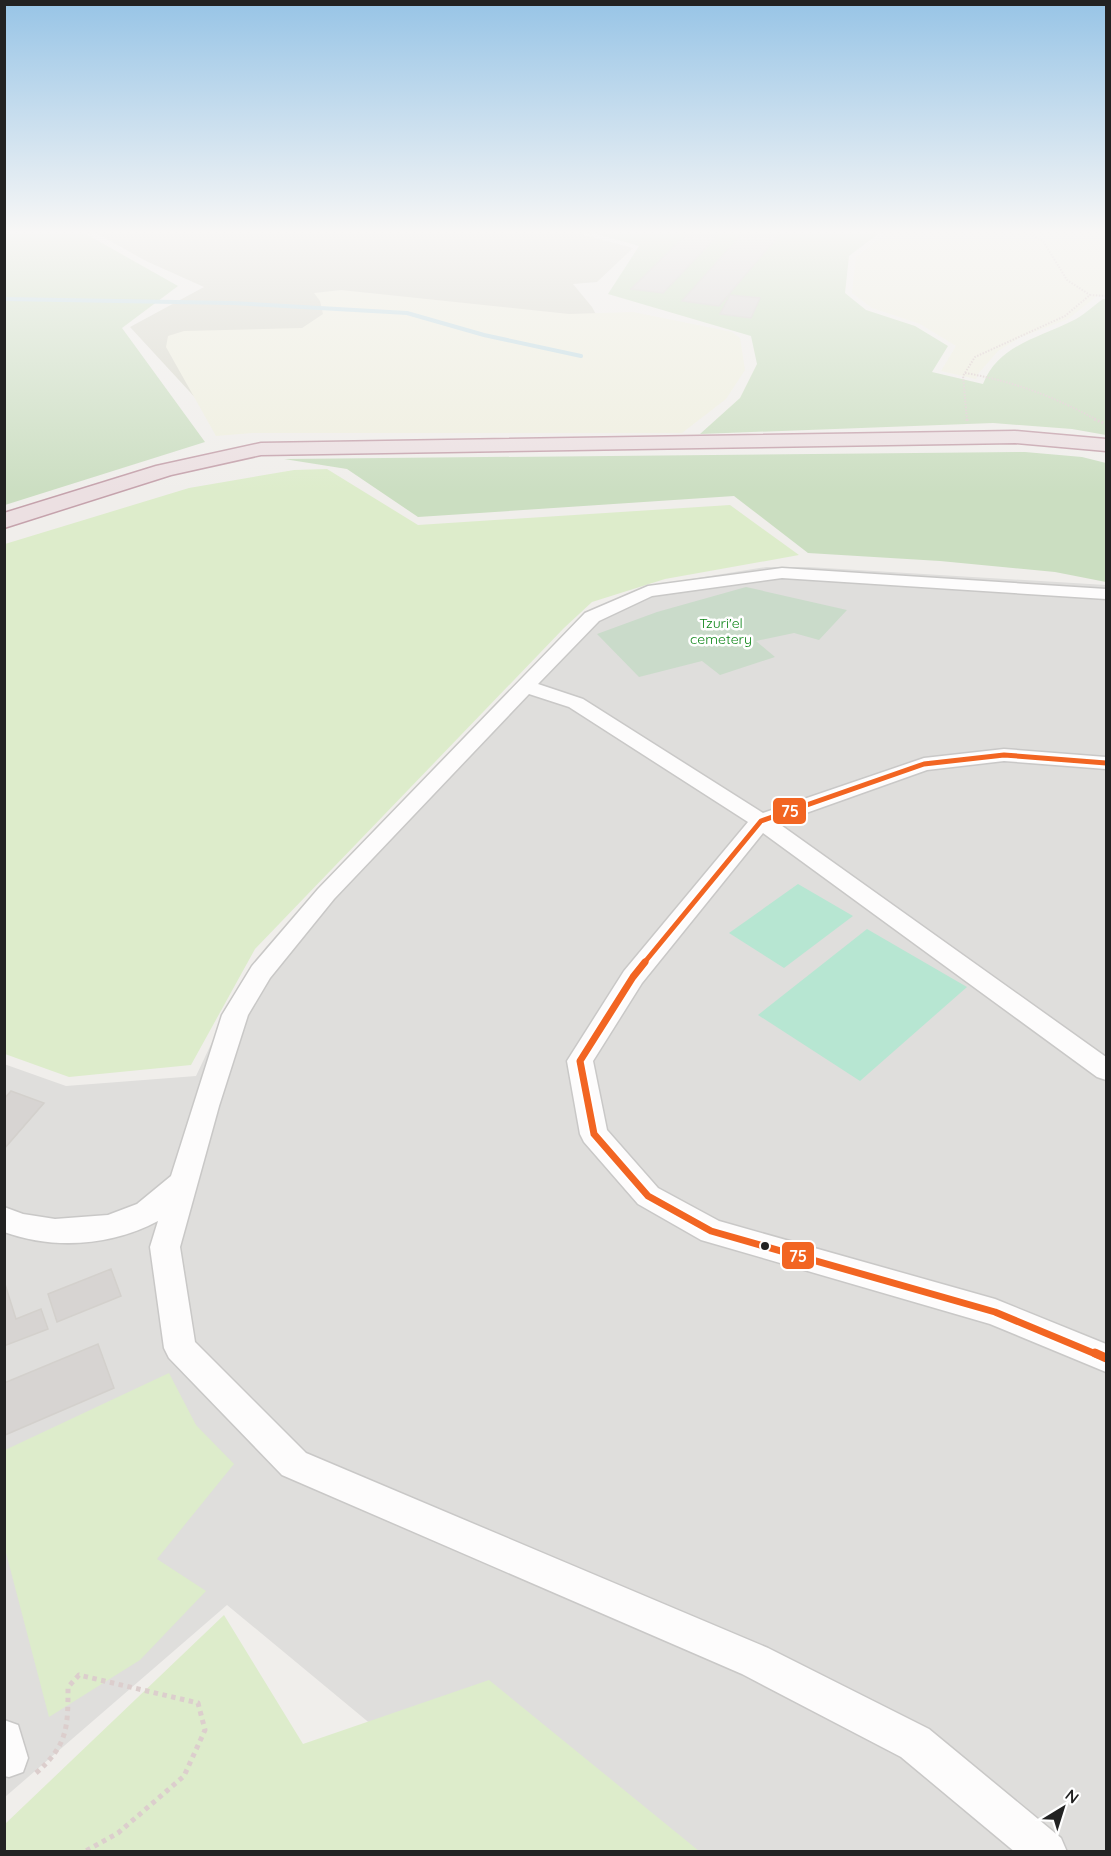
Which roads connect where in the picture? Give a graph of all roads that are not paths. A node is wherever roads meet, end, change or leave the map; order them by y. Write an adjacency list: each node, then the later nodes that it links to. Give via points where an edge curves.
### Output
1 (1107, 445): 2 (highway, via 1057,439 969,438 261,449 183,464)
2 (4, 521)
3 (1107, 594): 4 (street, via 782,573 648,591 592,617)
4 (526, 687): 6 (street, via 576,703); 8 (street, via 326,894 261,972 235,1015)
5 (1107, 763): 6 (street, via 1004,755 924,764)
6 (761, 822): 7 (street); 10 (street, via 633,977 580,1061 594,1134 648,1196 711,1231 995,1312)
7 (1107, 1070)
8 (184, 1180): 9 (street, via 142,1215 116,1226 78,1232 42,1231); 11 (street, via 165,1247 180,1348 294,1464 755,1660 915,1743)
9 (4, 1220)
10 (1107, 1358)
11 (1047, 1851)

